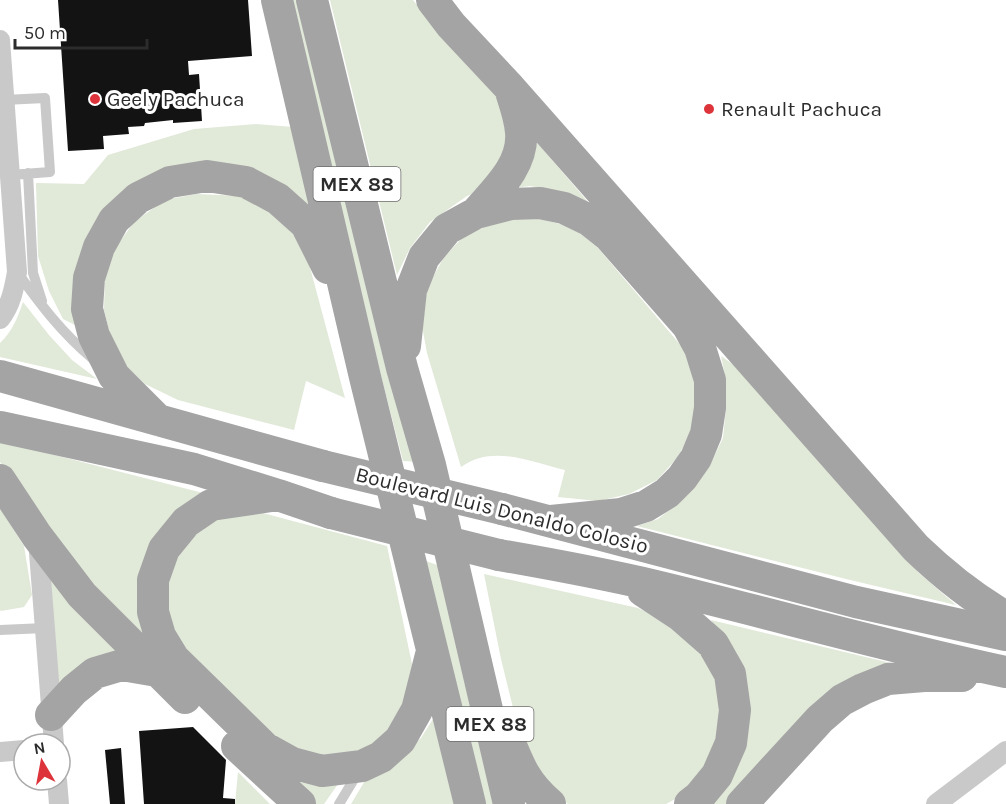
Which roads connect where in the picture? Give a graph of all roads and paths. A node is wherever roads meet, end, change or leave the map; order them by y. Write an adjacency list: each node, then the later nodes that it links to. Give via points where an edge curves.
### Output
1 (277, 0): 10 (main road, MEX 88)
2 (312, 0): 13 (main road, MEX 88)
3 (432, 0): 5 (main road)
4 (0, 39): 6 (street)
5 (510, 88): 8 (main road, via 518,112 521,146 510,172); 26 (main road, via 916,548 941,572)
6 (4, 100): 7 (street); 7 (lane, via 45,98 50,172)
7 (19, 174): 9 (street); 11 (lane, via 33,273)
8 (476, 213): 13 (main road, via 447,229 424,257 411,290); 23 (main road, via 511,204 540,204 564,208 589,220 609,236 688,326 710,380 706,434 696,458 667,493 646,506 621,514)
9 (16, 272): 11 (lane); 12 (street, via 13,295)
10 (350, 306): 15 (main road, via 306,224 278,199 246,182 207,176 170,182 138,198 114,220 99,247 89,278 87,309 94,336); 31 (main road, MEX 88)
11 (44, 310): 15 (lane, via 76,345)
12 (0, 319)
13 (402, 368): 30 (main road, MEX 88, via 430,465)
14 (0, 376): 18 (main road, Boulevard Luis Donaldo Colosio)
15 (114, 376): 18 (main road)
16 (0, 397): 18 (main road, via 70,414)
17 (0, 410): 20 (main road, via 93,431)
18 (158, 420): 23 (main road, Boulevard Luis Donaldo Colosio, bridge)
19 (0, 427): 20 (main road, Boulevard Luis Donaldo Colosio)
20 (149, 458): 22 (main road, Boulevard Luis Donaldo Colosio)
21 (0, 480): 24 (main road)
22 (278, 495): 25 (main road, Boulevard Luis Donaldo Colosio, bridge, via 331,513 499,555); 36 (main road, via 211,505 186,522 164,549 153,580 153,612 159,636 174,659 266,748 292,763 322,771)
23 (551, 521): 29 (main road, Boulevard Luis Donaldo Colosio, via 856,602)
24 (38, 536): 27 (street); 32 (main road, via 82,595)
25 (625, 579): 33 (main road, Boulevard Luis Donaldo Colosio); 42 (main road, via 681,616 713,644 730,674 735,710 730,743 717,775)
26 (1006, 617)
27 (45, 628): 28 (lane); 34 (street)
28 (0, 630)
29 (1006, 635)
30 (471, 644): 40 (main road, MEX 88); 41 (main road, via 519,768)
31 (432, 651): 36 (main road, via 417,710 400,740 381,757); 39 (main road, MEX 88)
32 (157, 671): 34 (main road, via 122,665 96,673 74,690); 37 (main road)
33 (1006, 675): 43 (main road, via 888,679 863,689 820,719)
34 (53, 730)
35 (1006, 751): 44 (street)
36 (362, 766): 38 (lane)
37 (300, 804)
38 (339, 804)
39 (471, 804)
40 (509, 804)
41 (550, 804)
42 (690, 804)
43 (742, 804)
44 (936, 804)

